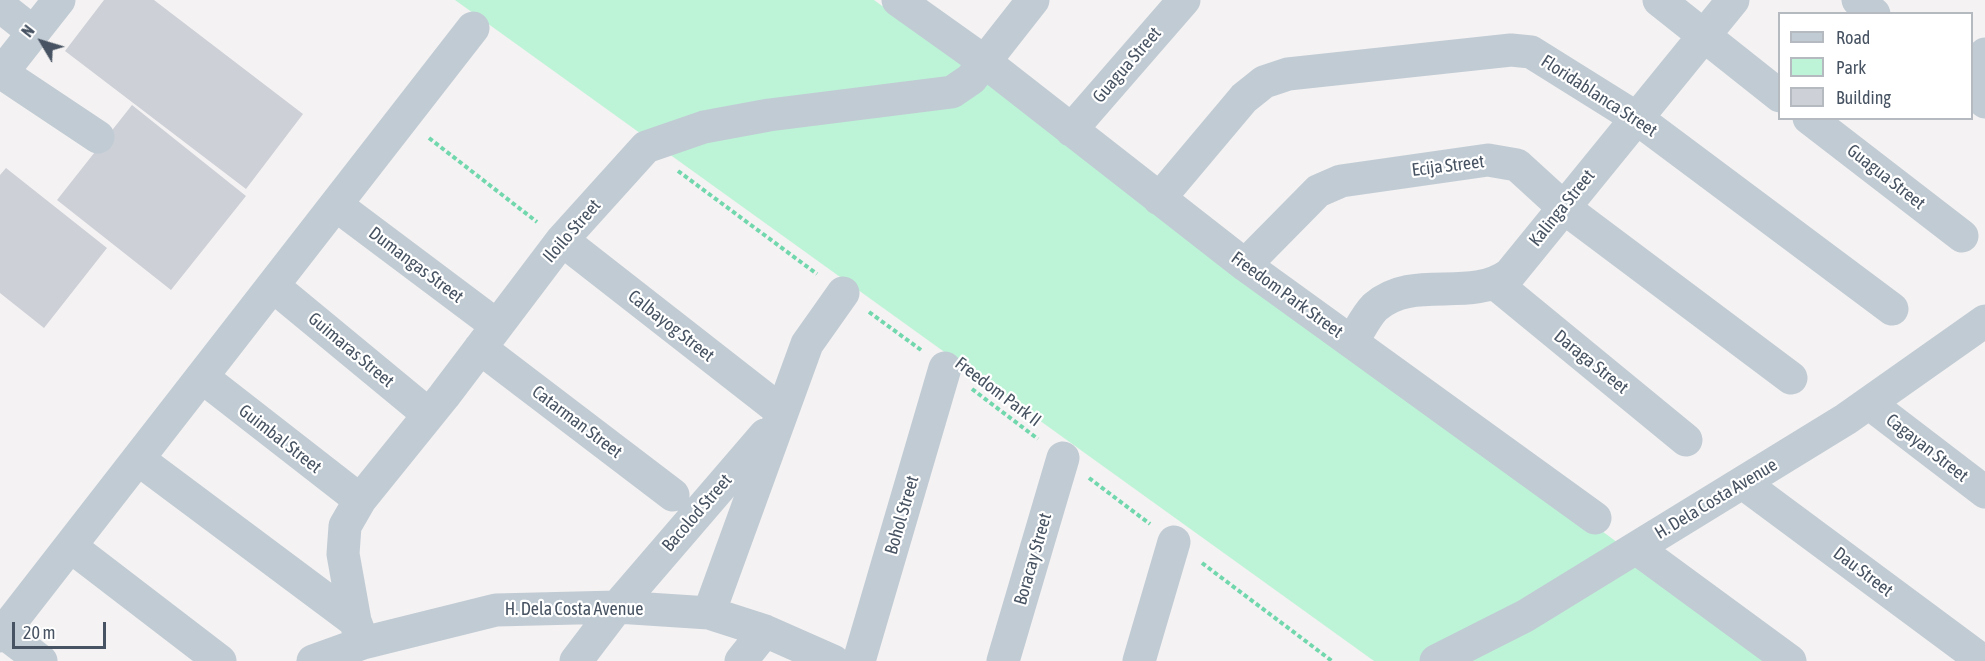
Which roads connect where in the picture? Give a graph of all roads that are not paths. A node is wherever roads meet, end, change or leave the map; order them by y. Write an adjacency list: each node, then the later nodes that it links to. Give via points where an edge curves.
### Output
1 (59, 0): 9 (street)
2 (898, 0): 12 (street, Freedom Park Street)
3 (1033, 0): 12 (street, Iloilo Street)
4 (1184, 0): 20 (street, Guagua Street)
5 (1659, 0): 10 (street)
6 (1733, 0): 10 (street, Kalinga Street)
7 (0, 6): 9 (street)
8 (473, 28): 23 (street)
9 (33, 32): 14 (street)
10 (1704, 37): 16 (street); 18 (street, Kalinga Street)
11 (1985, 54): 13 (street)
12 (985, 62): 20 (street, Freedom Park Street); 26 (street, Iloilo Street, via 971,79 952,92 769,115 704,127 646,147)
13 (1973, 69)
14 (1, 74): 21 (street)
15 (1973, 93): 17 (street)
16 (1778, 95)
17 (1985, 102)
18 (1635, 117): 22 (street, Floridablanca Street, via 1531,52 1511,50 1288,74 1264,82 1244,98); 24 (street, Kalinga Street); 31 (street, Floridablanca Street)
19 (1812, 120): 25 (street, Guagua Street)
20 (1071, 130): 22 (street, Freedom Park Street)
21 (98, 137)
22 (1160, 199): 27 (street, Freedom Park Street)
23 (336, 204): 29 (street); 33 (street, Dumangas Street)
24 (1563, 207): 27 (street, Ecija Street, via 1517,165 1503,161 1341,181 1318,191); 28 (street, Kalinga Street, via 1510,274); 37 (street, Ecija Street)
25 (1962, 236)
26 (562, 240): 33 (street, Iloilo Street); 40 (street, Calbayog Street)
27 (1245, 265): 34 (street, Freedom Park Street)
28 (1496, 284): 34 (street, via 1399,292 1374,308); 41 (street, Daraga Street)
29 (273, 286): 36 (street); 39 (street, Guimaras Street)
30 (843, 293): 40 (street, Bacolod Street, via 807,344)
31 (1892, 309)
32 (1984, 323): 38 (street, H. Dela Costa Avenue)
33 (488, 336): 39 (street, Iloilo Street); 46 (street, Catarman Street)
34 (1352, 342): 48 (street, Freedom Park Street)
35 (945, 368): 63 (street, Bohol Street)
36 (202, 377): 43 (street); 47 (street, Guimbal Street)
37 (1791, 378)
38 (1870, 404): 44 (street, H. Dela Costa Avenue); 45 (street, Cagayan Street)
39 (428, 414): 47 (street, Iloilo Street)
40 (779, 415): 52 (street, Bacolod Street); 53 (street, Bacolod Street)
41 (1686, 440)
42 (1063, 458): 64 (street, Boracay Street)
43 (138, 459): 50 (street); 55 (street)
44 (1743, 483): 51 (street, H. Dela Costa Avenue); 68 (street, Dau Street)
45 (1985, 492)
46 (673, 495)
47 (360, 500): 55 (street, Iloilo Street, via 345,526 344,554)
48 (1595, 518)
49 (1174, 542): 65 (street)
50 (70, 546): 56 (street); 58 (street)
51 (1636, 548): 66 (street, H. Dela Costa Avenue, via 1525,616); 67 (street)
52 (617, 607): 53 (street, H. Dela Costa Avenue); 55 (street, H. Dela Costa Avenue, via 496,610); 60 (street, Bacolod Street)
53 (709, 613): 54 (street, H. Dela Costa Avenue)
54 (765, 631): 61 (street); 62 (street, H. Dela Costa Avenue)
55 (359, 632): 59 (street, H. Dela Costa Avenue)
56 (2, 634): 57 (street)
57 (41, 661)
58 (220, 661)
59 (313, 661)
60 (576, 661)
61 (741, 661)
62 (833, 661)
63 (859, 661)
64 (1003, 661)
65 (1139, 661)
66 (1436, 661)
67 (1790, 661)
68 (1983, 661)

